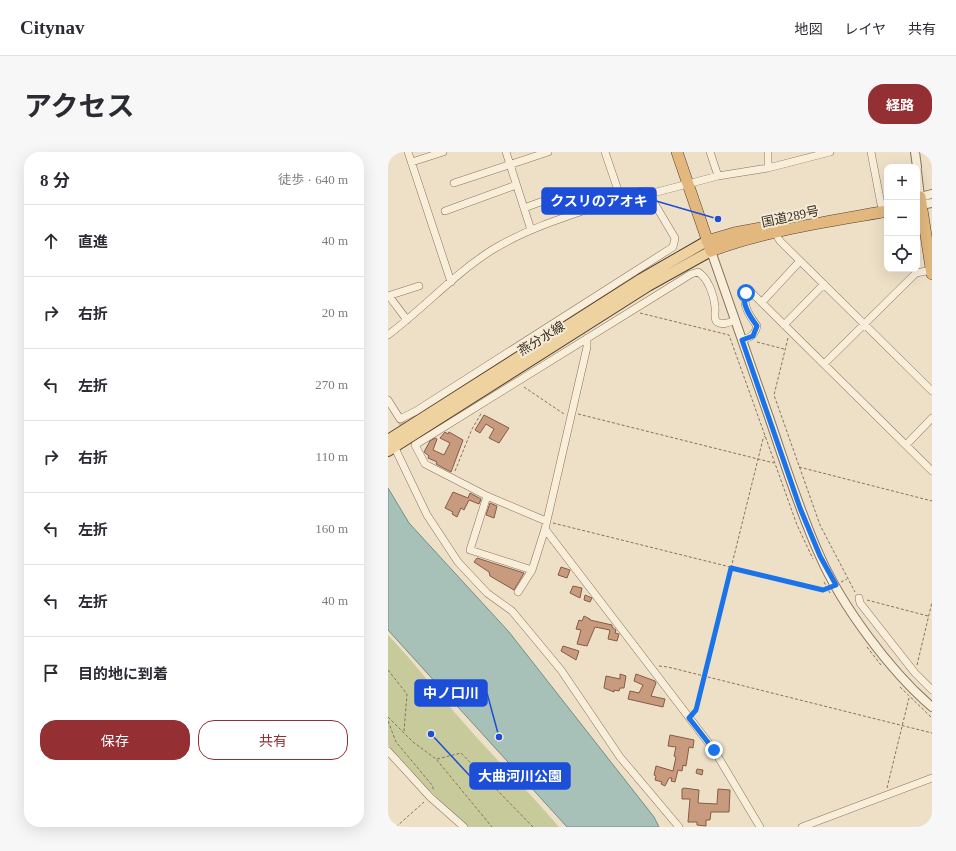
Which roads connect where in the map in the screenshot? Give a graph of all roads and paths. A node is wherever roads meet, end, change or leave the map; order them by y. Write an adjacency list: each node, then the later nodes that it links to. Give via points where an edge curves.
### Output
1 (408, 152): 12 (street)
2 (442, 152): 12 (street)
3 (506, 152): 14 (street)
4 (548, 152): 14 (street)
5 (605, 152): 23 (street)
6 (677, 152): 18 (highway)
7 (710, 152): 16 (street)
8 (768, 152): 15 (street)
9 (829, 152): 15 (street)
10 (871, 152): 25 (street)
11 (915, 152): 13 (street)
12 (412, 162): 35 (street)
13 (917, 164)
14 (510, 165): 17 (street); 19 (street)
15 (768, 168): 16 (street)
16 (718, 176): 18 (street)
17 (454, 183)
18 (688, 184): 20 (street, via 657,192); 32 (highway)
19 (516, 186): 28 (street); 29 (street)
20 (647, 191): 23 (street); 54 (street, via 675,238 673,247 416,411 400,419)
21 (568, 192): 28 (street)
22 (932, 194): 24 (street)
23 (621, 199): 30 (street)
24 (921, 201): 34 (highway)
25 (884, 202)
26 (884, 206): 31 (highway, 国道289号)
27 (884, 206): 32 (highway, 国道289号, via 734,233)
28 (524, 208): 30 (street)
29 (445, 212)
30 (531, 230): 35 (street, via 491,251)
31 (775, 233): 32 (highway, 国道289号); 33 (street)
32 (709, 246): 42 (street); 59 (main road, 燕分水線, via 648,286)
33 (800, 261): 36 (street); 39 (street)
34 (932, 271): 44 (street, via 916,273)
35 (450, 282): 41 (street)
36 (824, 284): 43 (street); 44 (street)
37 (419, 286): 38 (street)
38 (388, 296): 41 (street)
39 (762, 302): 43 (street); 47 (street, via 751,292 746,293 748,314 757,326)
40 (630, 311): 42 (street, via 698,272 704,275 712,293 716,308 715,318 718,322 723,324); 48 (street); 58 (path, via 729,335)
41 (407, 320): 46 (street)
42 (735, 320): 49 (street)
43 (784, 325): 45 (street)
44 (864, 325): 51 (street); 53 (street)
45 (790, 330): 50 (path); 51 (street)
46 (388, 335)
47 (753, 336): 49 (street); 50 (path, via 757,342)
48 (587, 338): 52 (street); 56 (street)
49 (742, 340): 75 (street, via 800,508 820,556)
50 (785, 349): 63 (path, via 774,395)
51 (824, 364): 60 (street)
52 (517, 382): 55 (street); 56 (path, via 566,416)
53 (932, 391)
54 (388, 400)
55 (483, 403): 65 (path, via 485,407 472,429); 65 (street, via 415,445 425,464)
56 (572, 412): 61 (path); 68 (street)
57 (932, 418): 60 (street)
58 (765, 436): 61 (path); 62 (path)
59 (390, 442): 103 (street, via 427,514 458,562 487,593 512,611 562,670 620,757)
60 (906, 445): 64 (street)
61 (758, 459): 62 (path); 71 (path)
62 (775, 463): 70 (path, via 797,525)
63 (799, 467): 67 (path); 73 (path, via 820,525)
64 (932, 471)
65 (452, 479): 66 (street)
66 (487, 496): 68 (street); 72 (street, via 470,550)
67 (932, 501)
68 (546, 521): 69 (street); 71 (path)
69 (545, 530): 72 (street); 81 (street)
70 (814, 562)
71 (731, 568): 76 (path); 84 (path)
72 (532, 570): 77 (street)
73 (847, 578): 75 (path); 78 (path)
74 (824, 582): 76 (path)
75 (836, 585): 76 (path); 87 (street, via 884,655 916,693)
76 (827, 589)
77 (518, 592)
78 (859, 598): 80 (path); 83 (street, via 860,604)
79 (932, 602): 80 (path)
80 (928, 616): 83 (path)
81 (651, 668): 84 (path, via 668,667); 89 (street)
82 (388, 670): 92 (path, via 407,694)
83 (915, 674): 85 (street)
84 (704, 677): 89 (path, via 696,710); 91 (path)
85 (932, 690)
86 (909, 697): 91 (path)
87 (932, 707)
88 (388, 717): 92 (path)
89 (689, 718): 104 (street, via 714,750)
90 (388, 722): 98 (path, via 396,742 432,785 434,790)
91 (902, 725): 93 (path); 97 (path)
92 (404, 732): 95 (path)
93 (932, 733)
94 (388, 751): 98 (street)
95 (436, 759): 101 (path); 102 (path, via 461,753)
96 (932, 778): 97 (street)
97 (886, 795): 105 (street)
98 (430, 797): 99 (path); 100 (street)
99 (396, 827)
100 (464, 827)
101 (492, 827)
102 (533, 827)
103 (679, 827)
104 (760, 827)
105 (802, 827)

